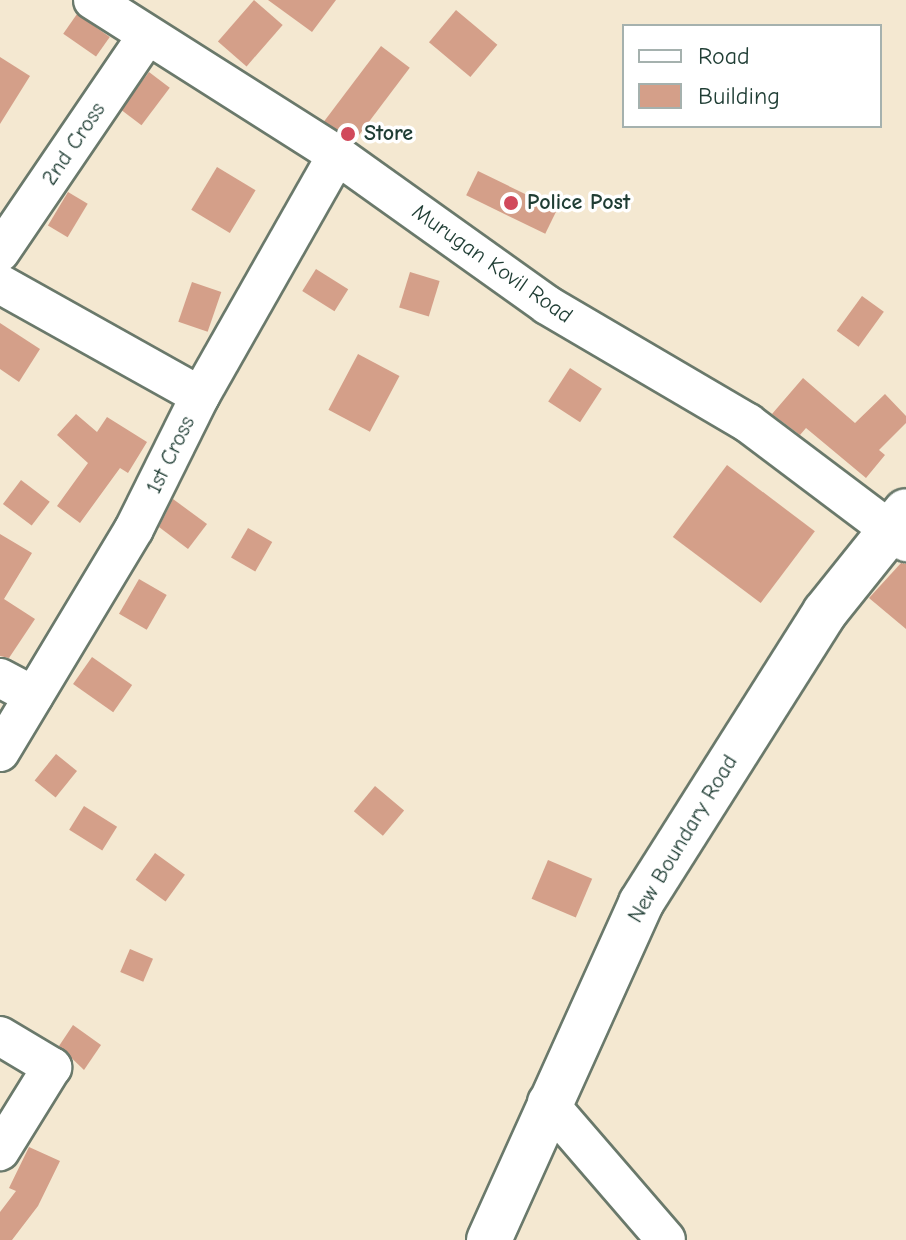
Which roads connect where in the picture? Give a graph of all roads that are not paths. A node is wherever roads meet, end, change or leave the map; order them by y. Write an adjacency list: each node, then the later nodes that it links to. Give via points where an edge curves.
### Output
1 (93, 0): 2 (street, Murugan Kovil Road)
2 (147, 36): 3 (street, Murugan Kovil Road); 4 (street, 2nd Cross)
3 (337, 155): 6 (street, 1st Cross); 7 (street, Murugan Kovil Road, via 547,305 748,423)
4 (0, 252)
5 (0, 284): 6 (street)
6 (200, 396): 9 (street, 1st Cross, via 134,529)
7 (900, 528): 12 (street, New Boundary Road, via 825,612 641,903)
8 (0, 678): 9 (street)
9 (34, 696): 10 (street, 1st Cross)
10 (0, 752)
11 (0, 1036): 13 (street, via 52,1067)
12 (547, 1102): 14 (street, New Boundary Road); 15 (street)
13 (0, 1151)
14 (489, 1240)
15 (666, 1240)

